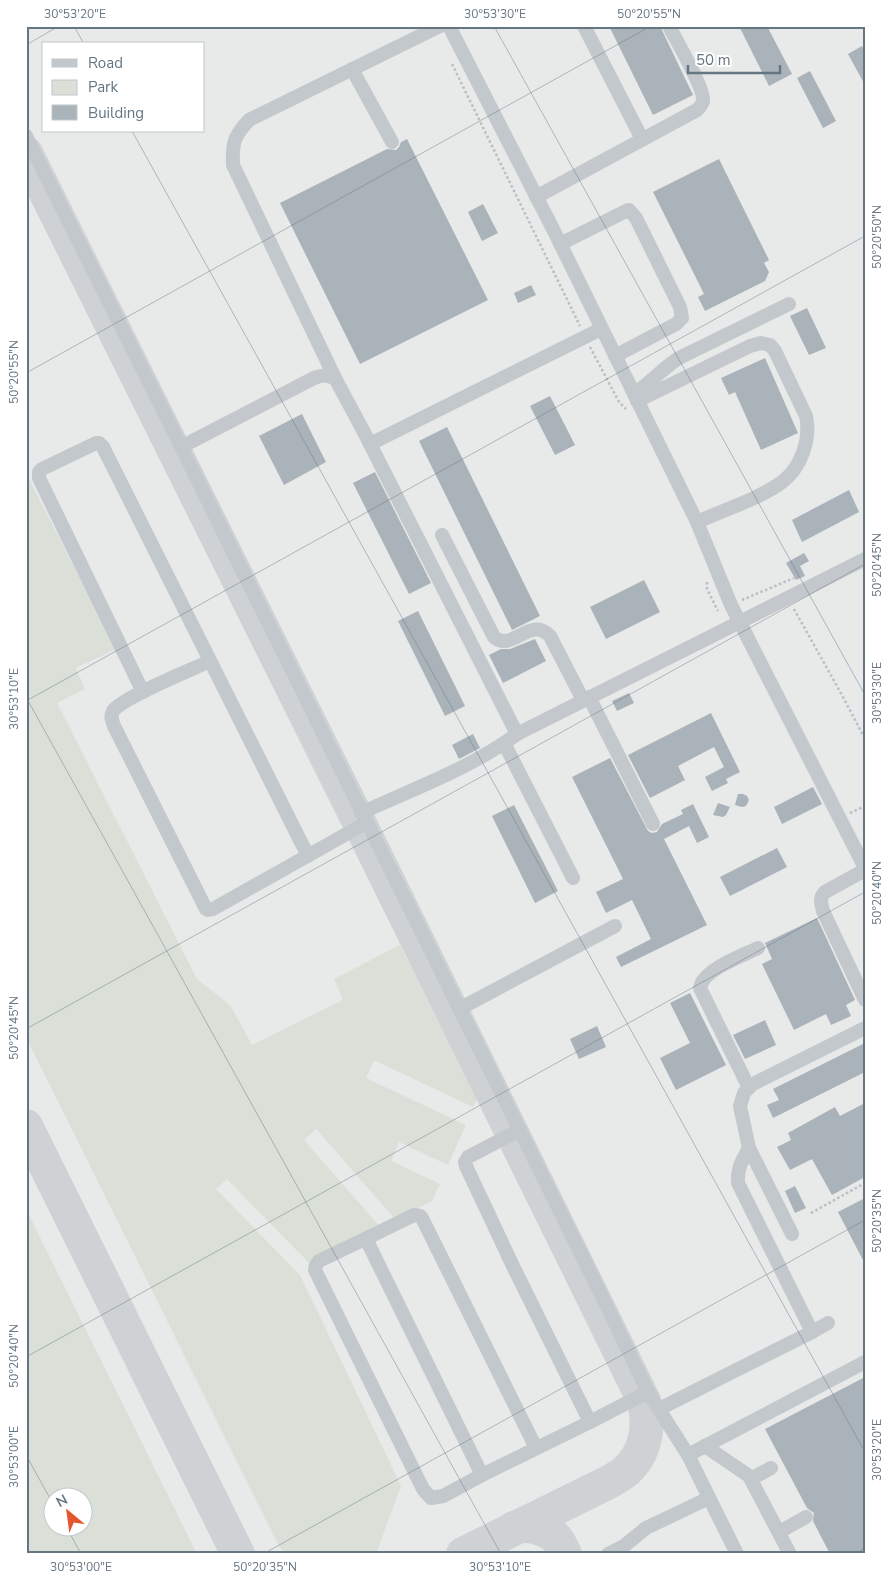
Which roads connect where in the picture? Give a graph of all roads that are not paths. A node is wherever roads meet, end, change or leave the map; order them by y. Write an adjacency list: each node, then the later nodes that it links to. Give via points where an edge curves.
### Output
1 (440, 26): 5 (lane)
2 (449, 26): 9 (lane)
3 (584, 26): 7 (lane)
4 (669, 26): 7 (lane, via 701,89 703,101 697,110)
5 (352, 70): 8 (lane); 14 (lane, via 249,120 238,132 232,147 233,165)
6 (26, 136): 17 (lane)
7 (642, 139): 9 (lane)
8 (392, 142)
9 (536, 197): 10 (lane)
10 (560, 244): 12 (lane); 13 (lane, via 629,210 680,307 682,318 676,324)
11 (788, 304): 15 (lane, via 679,358 648,385)
12 (601, 329): 13 (lane); 16 (lane)
13 (615, 356): 15 (lane)
14 (336, 380): 16 (lane); 17 (lane, via 323,375 314,378)
15 (634, 403): 18 (lane); 18 (lane, via 750,346 770,345 775,351 806,416 808,427 804,449 790,475 781,483)
16 (370, 444): 25 (lane)
17 (181, 447): 27 (lane)
18 (697, 522): 21 (lane)
19 (442, 535): 24 (lane, via 494,637 504,642 534,629 550,636)
20 (865, 559): 21 (lane)
21 (740, 621): 24 (lane); 30 (lane)
22 (210, 661): 23 (lane); 23 (lane, via 103,447 99,443 93,444 42,469 39,478); 29 (lane)
23 (143, 692): 29 (lane, via 113,711 112,719 206,909 213,909)
24 (586, 699): 25 (lane); 28 (lane)
25 (516, 734): 26 (lane)
26 (504, 743): 27 (lane); 31 (lane)
27 (364, 818): 29 (lane); 35 (lane)
28 (653, 824)
29 (308, 856)
30 (865, 869): 34 (lane, via 825,892 820,902)
31 (573, 878)
32 (615, 926): 35 (lane)
33 (758, 948): 37 (lane, via 711,972 700,988)
34 (865, 1000)
35 (460, 1009): 38 (lane)
36 (865, 1028): 37 (lane)
37 (749, 1088): 39 (lane, via 740,1106)
38 (520, 1130): 45 (lane); 47 (lane, via 468,1156 465,1162)
39 (749, 1148): 40 (lane); 43 (lane, via 739,1165 738,1183)
40 (792, 1234)
41 (369, 1236): 49 (lane, via 414,1215 420,1216); 52 (lane, via 369,1245); 52 (lane, via 319,1261 317,1274 428,1496 443,1496)
42 (828, 1323): 43 (lane)
43 (812, 1332): 46 (lane)
44 (865, 1362): 48 (lane)
45 (648, 1392): 46 (lane); 47 (lane)
46 (659, 1409): 50 (lane)
47 (590, 1422): 49 (lane)
48 (704, 1446): 50 (lane); 53 (lane)
49 (536, 1448): 52 (lane)
50 (688, 1455): 54 (lane)
51 (771, 1468): 53 (lane)
52 (482, 1475)
53 (752, 1479): 56 (lane)
54 (709, 1498): 57 (lane, via 646,1528); 59 (lane)
55 (806, 1517): 56 (lane)
56 (779, 1532): 60 (lane)
57 (626, 1550): 58 (lane)
58 (608, 1554)
59 (737, 1554)
60 (790, 1554)

